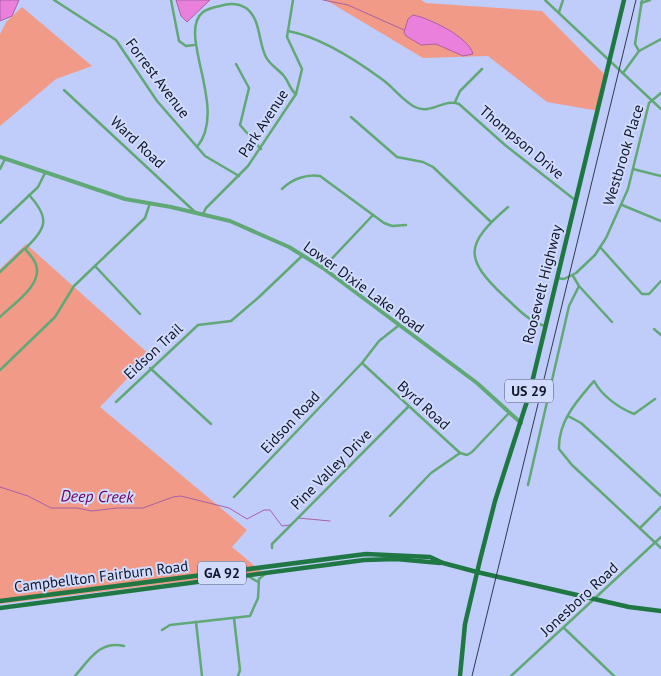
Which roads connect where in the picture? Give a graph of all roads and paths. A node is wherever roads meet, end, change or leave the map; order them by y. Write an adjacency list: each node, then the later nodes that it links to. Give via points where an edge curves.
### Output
1 (54, 0): 25 (street, Forrest Avenue, via 116,40 153,95)
2 (171, 0): 12 (street, via 179,41 186,46)
3 (293, 0): 10 (street, Park Avenue)
4 (544, 0): 9 (street)
5 (563, 0): 9 (street)
6 (624, 0): 14 (main road, Roosevelt Highway / US 29)
7 (650, 0): 8 (street)
8 (642, 2): 13 (street, via 635,44)
9 (558, 13): 14 (street)
10 (288, 31): 20 (street, Park Avenue, via 288,42 302,69); 22 (street, via 338,52 382,79 418,108 430,110)
11 (661, 39): 13 (street)
12 (194, 45): 20 (street, via 196,22 202,13 226,4 242,6 254,19 266,59); 25 (street, via 206,85 208,122 205,136)
13 (639, 52): 17 (street)
14 (610, 62): 17 (street); 36 (main road, Roosevelt Highway / US 29)
15 (236, 64): 26 (street, via 249,88 240,125)
16 (482, 69): 22 (street, via 457,94)
17 (623, 73): 21 (street)
18 (64, 90): 40 (street, Ward Road)
19 (661, 93): 21 (street)
20 (296, 94): 26 (street, Park Avenue)
21 (652, 101): 23 (street); 29 (street, Westbrook Place, via 648,106)
22 (455, 102): 36 (street, Thompson Drive)
23 (661, 109)
24 (351, 117): 44 (street, via 398,158 423,162 433,168)
25 (197, 147): 32 (street, Forrest Avenue, via 210,160)
26 (261, 149): 32 (street, Park Avenue)
27 (0, 157): 28 (street, Lower Dixie Lake Road)
28 (5, 159): 30 (street); 31 (street, Lower Dixie Lake Road)
29 (633, 169): 33 (street); 38 (street, Westbrook Place)
30 (0, 170)
31 (45, 173): 35 (street); 37 (street, Lower Dixie Lake Road, via 125,200)
32 (239, 176): 41 (street, Park Avenue)
33 (661, 176)
34 (282, 189): 42 (street, via 290,181 320,176)
35 (29, 195): 45 (street); 48 (street, via 41,208 44,219 40,234)
36 (575, 200): 54 (main road, Roosevelt Highway / US 29)
37 (150, 204): 40 (street, Lower Dixie Lake Road); 50 (street, via 145,218)
38 (622, 205): 43 (street); 47 (street, Westbrook Place)
39 (508, 207): 44 (street)
40 (195, 212): 41 (street, Lower Dixie Lake Road)
41 (203, 214): 49 (street, Lower Dixie Lake Road, via 254,230)
42 (374, 215): 46 (street, via 392,226); 51 (street)
43 (661, 221)
44 (491, 222): 61 (street, via 475,246 479,271 529,319)
45 (0, 223)
46 (406, 225)
47 (600, 247): 53 (street, Westbrook Place); 55 (street, via 642,294 649,294)
48 (24, 249): 52 (street); 58 (street, via 36,264 35,282)
49 (303, 255): 51 (street, Lower Dixie Lake Road); 65 (street, Eidson Trail, via 237,316 226,323 198,325)
50 (95, 266): 57 (street); 66 (street, via 74,286 55,318)
51 (323, 268): 60 (street, Lower Dixie Lake Road)
52 (0, 272)
53 (573, 276): 54 (street); 56 (street)
54 (558, 278): 61 (main road, Roosevelt Highway / US 29)
55 (661, 281)
56 (579, 286): 59 (street); 75 (street, via 569,306)
57 (140, 314)
58 (0, 317)
59 (612, 322)
60 (398, 326): 64 (street, via 379,341); 70 (street, Lower Dixie Lake Road, via 477,383)
61 (545, 326): 72 (main road, Roosevelt Highway / US 29)
62 (654, 329): 63 (street)
63 (661, 335)
64 (362, 363): 69 (street, Byrd Road); 77 (street, Eidson Road)
65 (150, 368): 68 (street, Eidson Trail); 73 (street)
66 (0, 370)
67 (655, 399): 71 (street, via 634,414 620,408 594,381)
68 (116, 402)
69 (408, 407): 74 (street, Byrd Road); 83 (street, Pine Valley Drive, via 272,544)
70 (510, 412): 72 (street, Lower Dixie Lake Road); 74 (street, via 472,452 467,455)
71 (567, 416): 76 (street, via 581,423); 80 (street, via 559,449)
72 (521, 423): 86 (main road, Roosevelt Highway / US 29, via 497,495)
73 (211, 424)
74 (460, 453): 79 (street, via 431,473)
75 (528, 485)
76 (661, 496)
77 (234, 497)
78 (661, 507): 80 (street)
79 (390, 516)
80 (640, 528): 82 (street)
81 (661, 537): 82 (street, Jonesboro Road)
82 (655, 543): 84 (street); 90 (street, Jonesboro Road)
83 (272, 548)
84 (661, 548)
85 (443, 563): 86 (main road, Campbellton Fairburn Road / GA 92); 87 (main road, Campbellton Fairburn Road / GA 92, via 374,560); 91 (main road, Campbellton Fairburn Road / GA 92, via 421,556 366,554)
86 (477, 572): 90 (main road, Campbellton Fairburn Road); 104 (main road, US 29, via 465,624)
87 (266, 573): 88 (main road, Campbellton Fairburn Road / GA 92); 89 (street)
88 (247, 576): 89 (street); 92 (main road, Campbellton Fairburn Road / GA 92)
89 (258, 582): 94 (street, via 258,598 250,616)
90 (594, 599): 93 (main road, Campbellton Fairburn Road); 96 (street, Jonesboro Road)
91 (0, 602)
92 (0, 608)
93 (661, 611)
94 (234, 618): 95 (street); 103 (street)
95 (196, 622): 97 (street, via 170,625); 102 (street)
96 (564, 628): 105 (street, Jonesboro Road); 106 (street)
97 (162, 630)
98 (124, 646): 99 (street, via 114,644 100,648)
99 (78, 673): 100 (street); 101 (street)
100 (75, 676)
101 (81, 676)
102 (202, 676)
103 (238, 676)
104 (460, 676)
105 (511, 676)
106 (614, 676)

